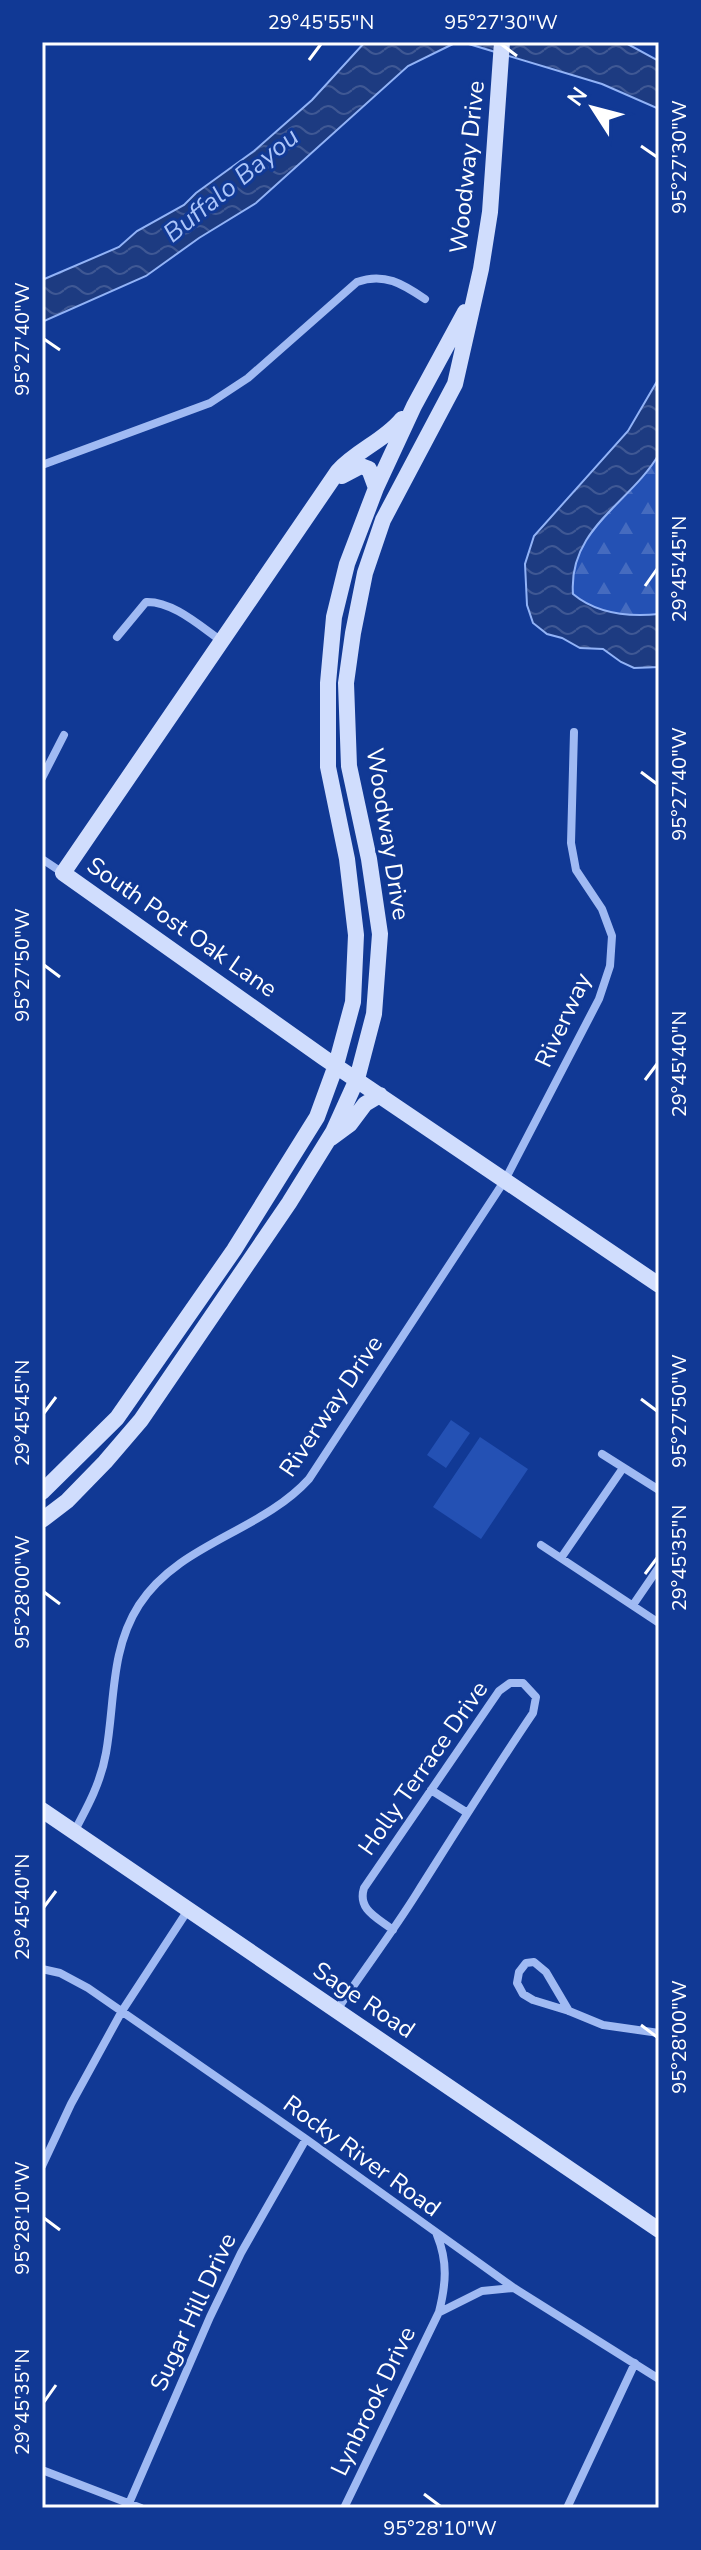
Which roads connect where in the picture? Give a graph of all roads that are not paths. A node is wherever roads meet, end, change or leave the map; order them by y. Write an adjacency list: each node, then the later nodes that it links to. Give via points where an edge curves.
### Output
1 (502, 42): 2 (main road, Woodway Drive, via 496,148)
2 (473, 296): 4 (main road, Woodway Drive); 9 (main road, Woodway Drive, via 455,384)
3 (425, 299): 5 (street, via 390,279 357,282 248,378 210,403)
4 (414, 406): 6 (main road, South Post Oak Lane, via 385,436 350,458); 7 (main road, Woodway Drive)
5 (42, 465)
6 (329, 488): 7 (main road, South Post Oak Lane, via 361,466 369,469); 11 (main road, South Post Oak Lane)
7 (376, 488): 8 (main road, Woodway Drive)
8 (360, 529): 9 (main road); 12 (main road, Woodway Drive, via 334,617)
9 (378, 536): 13 (main road, Woodway Drive, via 365,573)
10 (117, 637): 11 (street, via 138,609 156,601)
11 (223, 642): 20 (main road, South Post Oak Lane)
12 (328, 683): 13 (main road); 18 (main road, Woodway Drive, via 328,767)
13 (346, 683): 17 (main road, Woodway Drive, via 349,766)
14 (574, 732): 25 (street, Riverway, via 571,843 576,870 602,909 612,936 610,966 599,999)
15 (64, 735): 16 (street)
16 (42, 778)
17 (363, 829): 18 (main road); 22 (main road, Woodway Drive, via 380,934 374,1014)
18 (342, 833): 21 (main road, Woodway Drive, via 356,935 353,1002)
19 (42, 859): 20 (street)
20 (63, 873): 21 (main road, South Post Oak Lane)
21 (336, 1065): 22 (main road, South Post Oak Lane); 26 (main road, Woodway Drive, via 312,1126)
22 (357, 1079): 23 (main road, South Post Oak Lane); 24 (main road, Woodway Drive)
23 (380, 1095): 24 (main road); 25 (main road, South Post Oak Lane)
24 (328, 1141): 27 (main road, Woodway Drive)
25 (505, 1180): 28 (main road, South Post Oak Lane); 44 (street, Riverway Drive, via 309,1479 266,1516 171,1570 138,1606 115,1670 97,1789)
26 (234, 1250): 27 (main road); 29 (main road, Woodway Drive)
27 (250, 1261): 30 (main road, Woodway Drive)
28 (659, 1285)
29 (117, 1418): 30 (main road); 34 (main road, Woodway Drive)
30 (132, 1431): 35 (main road, Woodway Drive, via 67,1501)
31 (602, 1454): 32 (street)
32 (623, 1468): 33 (street); 37 (street)
33 (659, 1490)
34 (42, 1492)
35 (42, 1520)
36 (541, 1545): 37 (street)
37 (561, 1558): 39 (street)
38 (659, 1567): 39 (street)
39 (633, 1605): 40 (street)
40 (659, 1623)
41 (431, 1790): 43 (street); 43 (street, Holly Terrace Drive, via 499,1691 510,1683 523,1683 536,1697 536,1708); 46 (street, Holly Terrace Drive, via 362,1892 365,1908)
42 (42, 1810): 44 (main road, Sage Road)
43 (466, 1812): 46 (street, Holly Terrace Drive)
44 (74, 1832): 45 (main road, Sage Road)
45 (188, 1910): 48 (main road, Sage Road); 49 (street)
46 (393, 1930): 48 (street, Holly Terrace Drive)
47 (42, 1969): 49 (street, Rocky River Road, via 60,1973)
48 (337, 2010): 54 (main road, Sage Road)
49 (122, 2011): 52 (street, Rocky River Road); 53 (street)
50 (569, 2011): 50 (street, via 542,1967 526,1963 517,1977 523,1994); 51 (street, via 612,2028)
51 (659, 2033)
52 (306, 2139): 55 (street, Rocky River Road); 61 (street, Sugar Hill Drive, via 241,2253)
53 (42, 2166)
54 (659, 2230)
55 (436, 2234): 56 (street, Rocky River Road); 57 (street, Lynbrook Drive, via 446,2256)
56 (514, 2288): 57 (street, Lynbrook Drive, via 482,2291); 58 (street, Rocky River Road)
57 (439, 2312): 63 (street, Lynbrook Drive)
58 (635, 2363): 59 (street, Rocky River Road); 64 (street)
59 (659, 2379)
60 (42, 2470): 61 (street)
61 (128, 2506): 62 (street)
62 (141, 2508)
63 (344, 2508)
64 (567, 2508)

